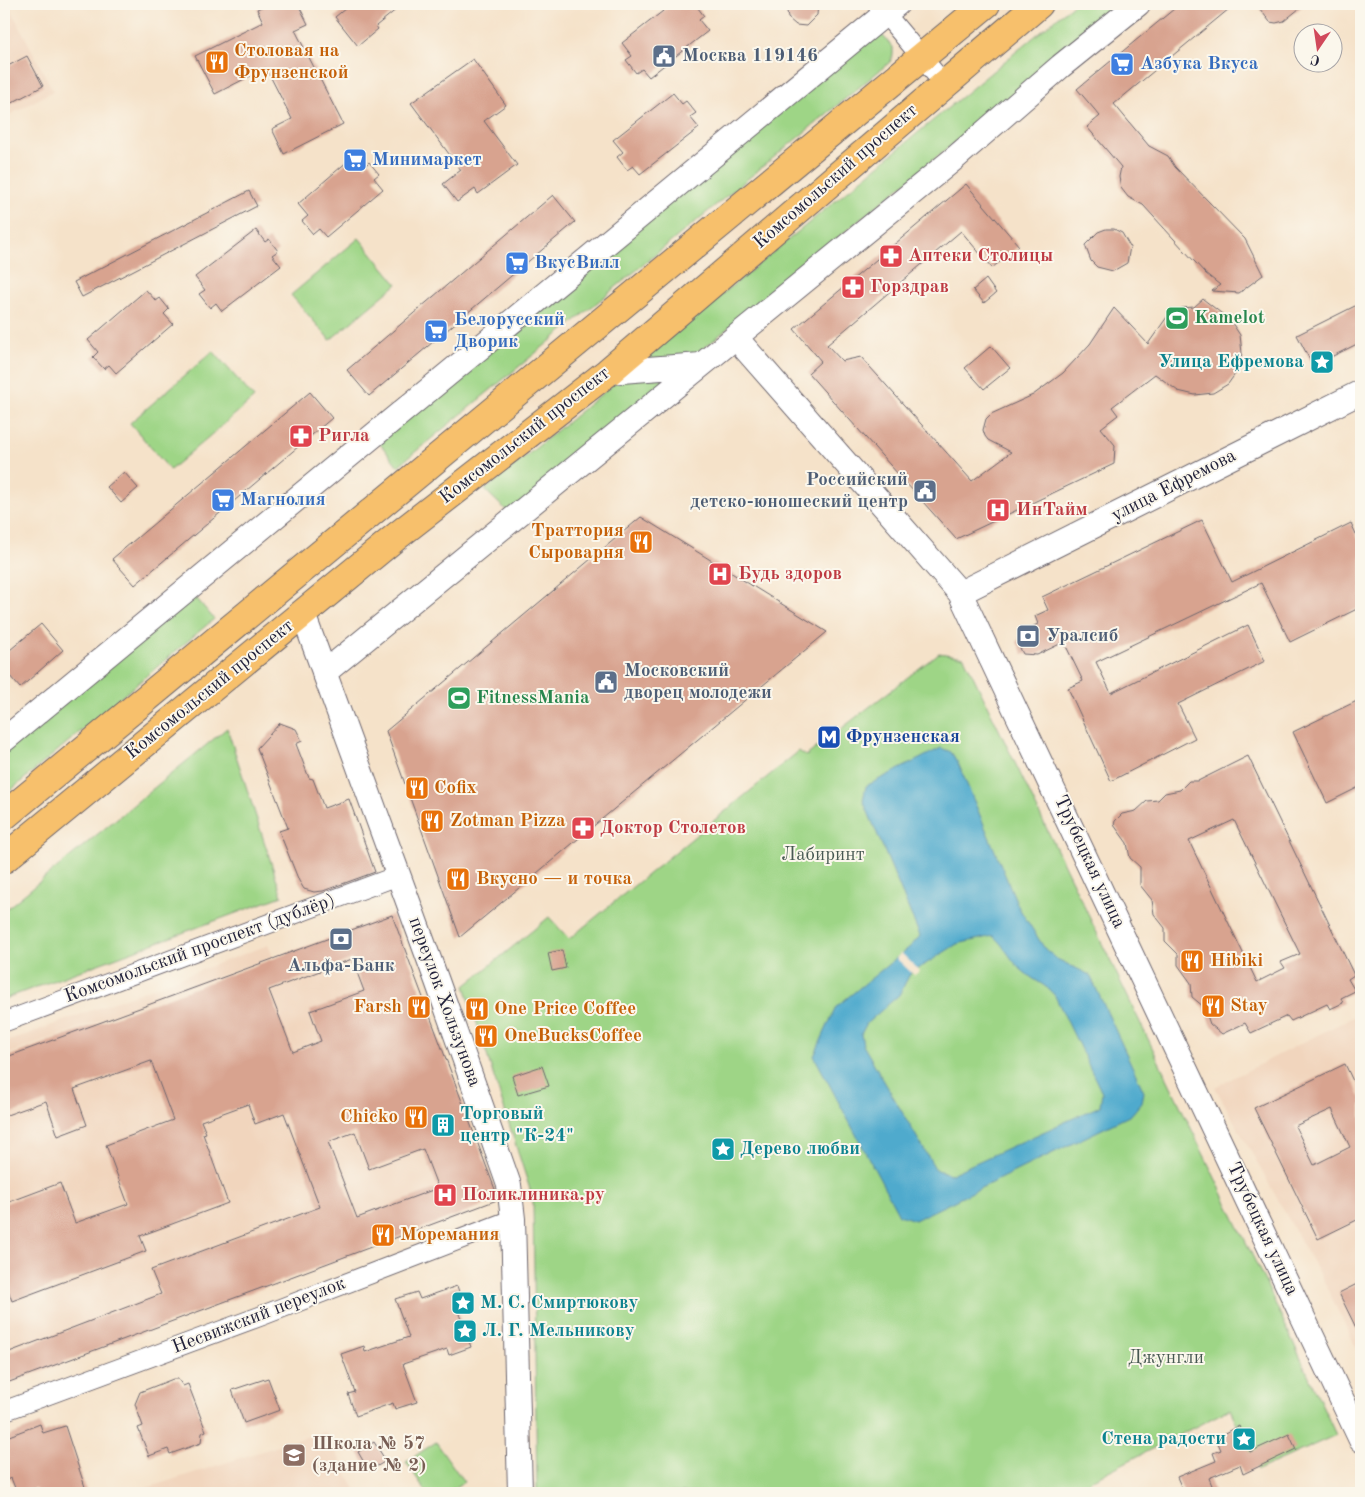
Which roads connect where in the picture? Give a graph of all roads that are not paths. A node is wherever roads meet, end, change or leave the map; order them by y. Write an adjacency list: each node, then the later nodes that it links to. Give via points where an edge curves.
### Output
1 (1039, 4): 6 (main road, Комсомольский проспект)
2 (1138, 4): 7 (street)
3 (981, 5): 5 (main road, Комсомольский проспект)
4 (886, 7): 5 (street); 14 (street)
5 (922, 58): 6 (street); 15 (main road, Комсомольский проспект)
6 (944, 84): 9 (main road, Комсомольский проспект)
7 (736, 338): 8 (street); 11 (street, Трубецкая улица)
8 (701, 365): 9 (street); 13 (street)
9 (608, 372): 12 (main road, Комсомольский проспект, via 396,536)
10 (1361, 392): 11 (street, улица Ефремова)
11 (960, 593): 21 (street, Трубецкая улица)
12 (303, 614): 13 (street, переулок Хользунова); 16 (main road, Комсомольский проспект)
13 (324, 673): 17 (street, переулок Хользунова)
14 (4, 740)
15 (4, 816)
16 (4, 860)
17 (397, 876): 18 (street, Комсомольский проспект (дублёр)); 19 (street, переулок Хользунова, via 509,1185)
18 (4, 1022)
19 (513, 1219): 20 (street, Несвижский переулок); 22 (street, переулок Хользунова)
20 (4, 1411)
21 (1361, 1440)
22 (520, 1493)

